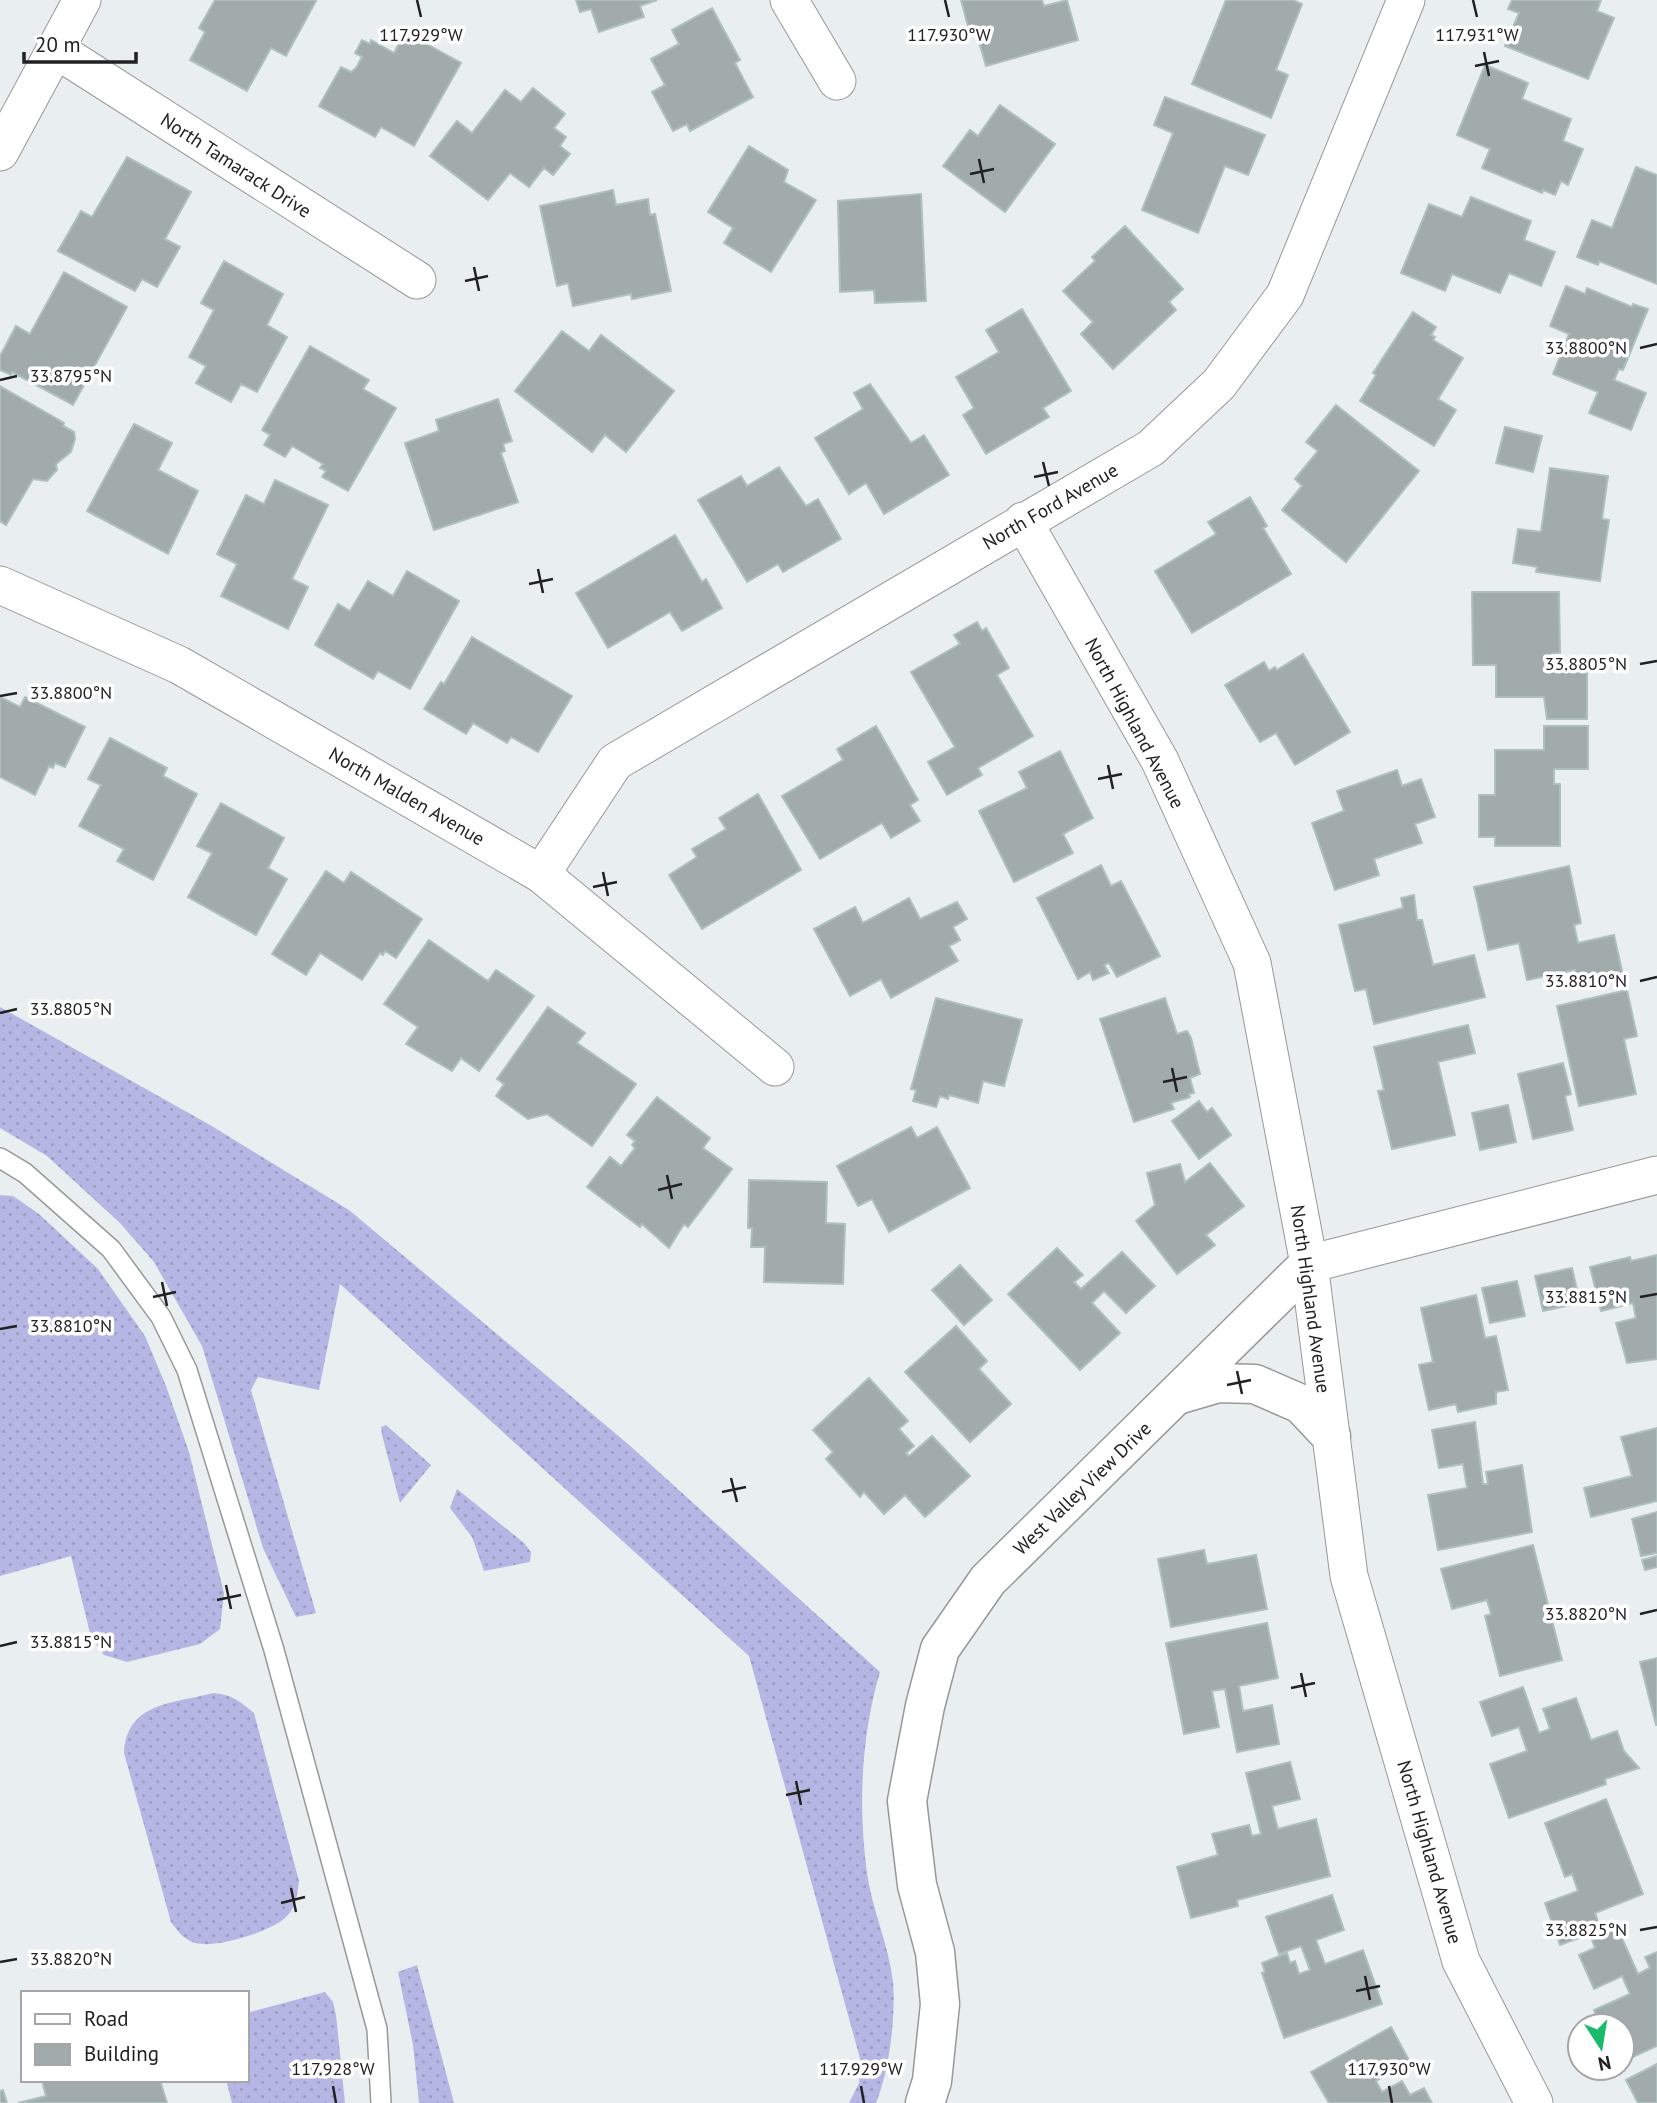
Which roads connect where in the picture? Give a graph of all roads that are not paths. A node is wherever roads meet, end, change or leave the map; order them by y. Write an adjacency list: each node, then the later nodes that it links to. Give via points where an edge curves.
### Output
1 (82, 0): 4 (street)
2 (789, 0): 5 (street)
3 (1406, 0): 8 (street, North Ford Avenue, via 1285,296 1219,384 1151,448)
4 (55, 49): 6 (street); 7 (street, North Tamarack Drive)
5 (837, 81)
6 (0, 152)
7 (417, 280)
8 (1023, 521): 10 (street, North Ford Avenue, via 615,762); 14 (street, North Highland Avenue, via 1160,761 1252,962)
9 (0, 585): 10 (street, North Malden Avenue, via 180,665)
10 (541, 874): 11 (street, North Malden Avenue)
11 (775, 1067)
12 (0, 1158): 17 (lane, via 25,1173 111,1249 161,1317 187,1370 274,1650 377,2029)
13 (1657, 1175): 14 (street)
14 (1309, 1264): 15 (street, West Valley View Drive); 16 (street, North Highland Avenue)
15 (1175, 1396): 16 (street, via 1218,1383 1255,1384 1301,1404); 18 (street, West Valley View Drive, via 988,1580 940,1649 907,1801 917,1885 935,1952 940,2004 932,2081)
16 (1331, 1436): 19 (street, North Highland Avenue, via 1349,1576 1461,1961)
17 (381, 2103)
18 (925, 2103)
19 (1534, 2103)

